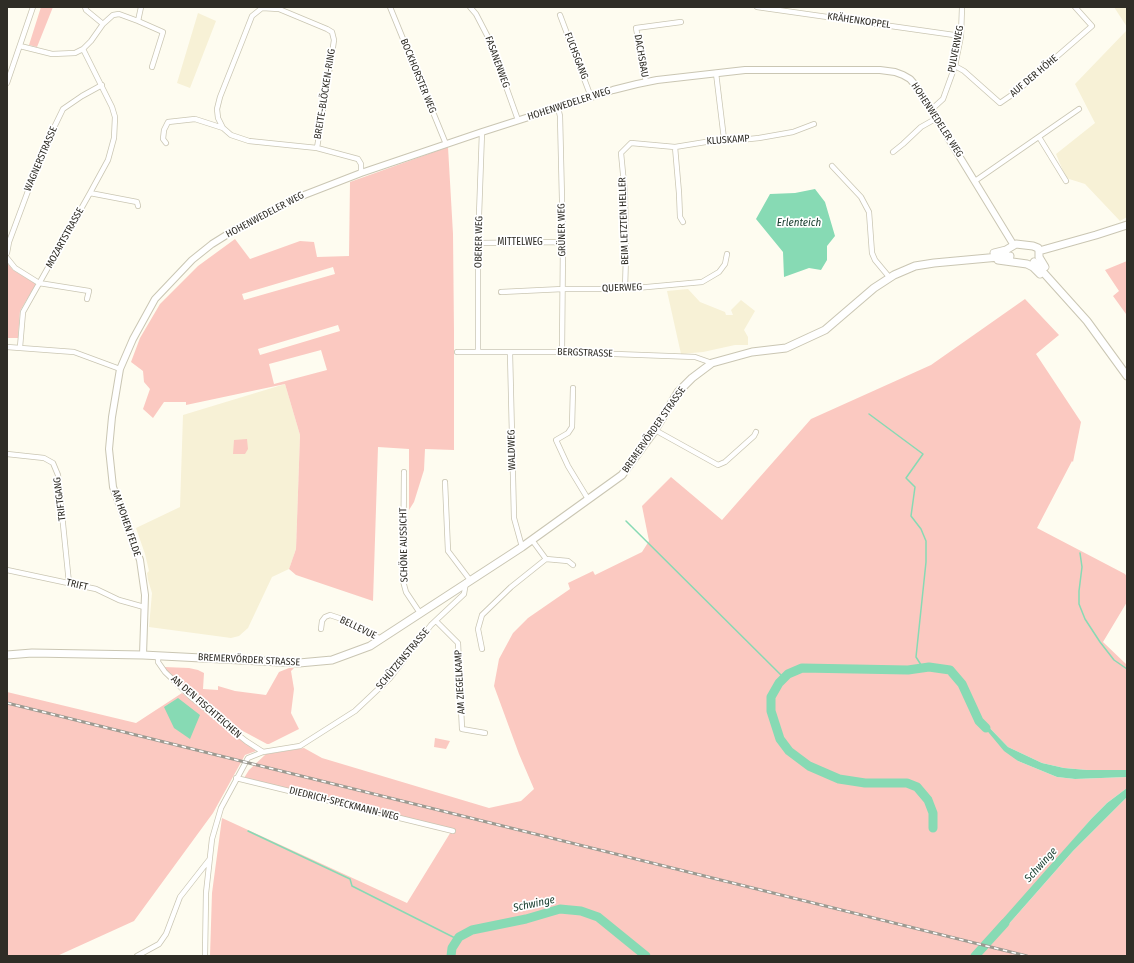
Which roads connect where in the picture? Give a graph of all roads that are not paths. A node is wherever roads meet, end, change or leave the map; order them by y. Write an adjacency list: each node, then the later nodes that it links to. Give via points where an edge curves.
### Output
1 (33, 7): 14 (street)
2 (85, 7): 12 (street)
3 (141, 7): 10 (street)
4 (390, 7): 34 (street, BOCKHORSTER WEG)
5 (470, 7): 27 (street, FASANENWEG, via 489,39)
6 (757, 7): 13 (street, KRÄHENKOPPEL)
7 (962, 7): 13 (street, PULVERWEG)
8 (1075, 7): 16 (street, AUF DER HÖHE, via 1092,26 1000,103)
9 (560, 15): 22 (street, FUCHSGANG)
10 (138, 21): 12 (street, via 119,14 113,15); 17 (street, via 164,32)
11 (681, 22): 19 (street, DACHSBAU, via 636,28)
12 (103, 24): 15 (street)
13 (961, 36): 16 (street, PULVERWEG)
14 (20, 46): 15 (street, via 52,54 75,53); 20 (street)
15 (83, 49): 21 (street, MOZARTSTRASSE)
16 (955, 66): 24 (street, PULVERWEG, via 943,99)
17 (152, 67)
18 (716, 73): 19 (street, HOHENWEDELER WEG); 24 (street, HOHENWEDELER WEG, via 752,69 890,71 910,79); 32 (street)
19 (646, 82): 22 (street, HOHENWEDELER WEG)
20 (7, 83)
21 (102, 85): 43 (street, MOZARTSTRASSE, via 112,107 114,138 108,160); 50 (street, WAGNERSTRASSE, via 63,109 30,184)
22 (591, 97): 23 (street, HOHENWEDELER WEG)
23 (558, 108): 27 (street, HOHENWEDELER WEG); 47 (street, GRÜNER WEG)
24 (932, 109): 26 (street, HOHENWEDELER WEG)
25 (1079, 109): 31 (street)
26 (937, 118): 37 (street, via 920,127); 41 (street, HOHENWEDELER WEG)
27 (518, 120): 30 (street, HOHENWEDELER WEG)
28 (814, 124): 32 (street, KLUSKAMP, via 793,132 759,138)
29 (223, 128): 33 (street, via 195,119 168,122 163,139); 36 (street, BREITE-BLÖCKEN-RING, via 231,135 249,140); 36 (street, BREITE-BLÖCKEN-RING, via 217,109 220,97 252,16 262,8 278,9 332,32 334,40)
30 (482, 132): 34 (street, HOHENWEDELER WEG); 48 (street, OBERER WEG)
31 (1039, 137): 41 (street); 42 (street)
32 (724, 139): 35 (street, KLUSKAMP)
33 (166, 144)
34 (446, 144): 40 (street, HOHENWEDELER WEG)
35 (675, 147): 38 (street, KLUSKAMP, via 631,143); 45 (street, via 680,217)
36 (317, 148): 40 (street, BREITE-BLÖCKEN-RING, via 358,159 362,164)
37 (893, 152)
38 (621, 153): 59 (street, BEIM LETZTEN HELLER, via 625,194)
39 (832, 166): 55 (street, via 857,192 869,212 872,253)
40 (361, 173): 69 (street, HOHENWEDELER WEG, via 299,197 236,229 192,260 155,299)
41 (975, 181): 49 (street, HOHENWEDELER WEG)
42 (1066, 181)
43 (90, 193): 44 (street, via 137,202); 57 (street, MOZARTSTRASSE)
44 (138, 206)
45 (683, 222)
46 (1127, 225): 52 (main road)
47 (563, 242): 48 (street, MITTELWEG); 58 (street, GRÜNER WEG)
48 (478, 243): 65 (street, OBERER WEG)
49 (1011, 249): 52 (main road, via 1017,260); 52 (main road, via 1019,244 1033,246 1038,248); 54 (main road, BREMERVÖRDER STRASSE)
50 (7, 253)
51 (727, 254): 59 (street, QUERWEG, via 725,264 719,272 702,282)
52 (1038, 256): 56 (main road)
53 (7, 258): 57 (street, via 15,268)
54 (980, 258): 55 (main road, BREMERVÖRDER STRASSE, via 915,266); 56 (main road, via 1027,264)
55 (890, 278): 68 (main road, BREMERVÖRDER STRASSE, via 874,288 825,330 786,348 752,352)
56 (1052, 281): 70 (main road, via 1087,321)
57 (39, 283): 61 (street, via 89,291); 63 (street, MOZARTSTRASSE, via 23,312)
58 (563, 289): 59 (street, QUERWEG); 60 (street, QUERWEG); 66 (street, GRÜNER WEG)
59 (625, 289)
60 (501, 292)
61 (87, 299)
62 (7, 347): 63 (street)
63 (20, 347): 69 (street, via 74,352)
64 (457, 352): 65 (street, BERGSTRASSE)
65 (478, 352): 67 (street, BERGSTRASSE)
66 (562, 352): 67 (street, BERGSTRASSE); 68 (street, BERGSTRASSE, via 695,357)
67 (510, 353): 79 (street, WALDWEG, via 514,518)
68 (712, 363): 72 (main road, BREMERVÖRDER STRASSE, via 678,392)
69 (120, 369): 85 (street, AM HOHEN FELDE, via 110,433 113,486 140,560)
70 (1127, 376)
71 (573, 388): 77 (street, via 572,427 568,433 556,440)
72 (655, 430): 73 (street, via 718,465 725,462); 77 (main road, BREMERVÖRDER STRASSE, via 622,475)
73 (756, 432)
74 (7, 454): 84 (street, TRIFTGANG, via 44,458 53,463 58,475)
75 (404, 472): 86 (street, SCHÖNE AUSSICHT, via 403,581 406,592)
76 (445, 482): 83 (street, via 448,551)
77 (588, 499): 78 (main road, BREMERVÖRDER STRASSE)
78 (532, 540): 79 (main road, BREMERVÖRDER STRASSE); 80 (street)
79 (522, 547): 83 (main road, BREMERVÖRDER STRASSE)
80 (546, 559): 81 (street, via 568,561); 90 (street, via 510,587 482,615 478,629)
81 (573, 565)
82 (7, 570): 84 (street, TRIFT)
83 (468, 581): 86 (main road, BREMERVÖRDER STRASSE); 87 (street, SCHÜTZENSTRASSE, via 464,594)
84 (69, 583): 85 (street, TRIFT, via 96,589)
85 (144, 608): 91 (street, AM HOHEN FELDE)
86 (420, 613): 89 (main road, BREMERVÖRDER STRASSE)
87 (436, 622): 94 (street, AM ZIEGELKAMP, via 458,643 462,728); 95 (street, SCHÜTZENSTRASSE, via 390,678 356,711 300,746)
88 (321, 629): 89 (street, BELLEVUE, via 325,617 330,615)
89 (381, 639): 93 (main road, BREMERVÖRDER STRASSE, via 370,646 332,660 299,663)
90 (482, 649)
91 (143, 654): 92 (main road, BREMERVÖRDER STRASSE, via 32,653); 93 (main road, BREMERVÖRDER STRASSE)
92 (7, 656)
93 (158, 659): 95 (street, AN DEN FISCHTEICHEN, via 165,672 192,698)
94 (485, 733)
95 (263, 752): 96 (street, SCHÜTZENSTRASSE, via 248,758)
96 (236, 778): 97 (street, DIEDRICH-SPECKMANN-WEG); 98 (street, SCHÜTZENSTRASSE, via 221,808 212,839)
97 (453, 831)
98 (210, 859): 99 (street, via 180,897 166,934 159,944); 100 (street, SCHÜTZENSTRASSE, via 206,893)
99 (137, 956)
100 (205, 956)

